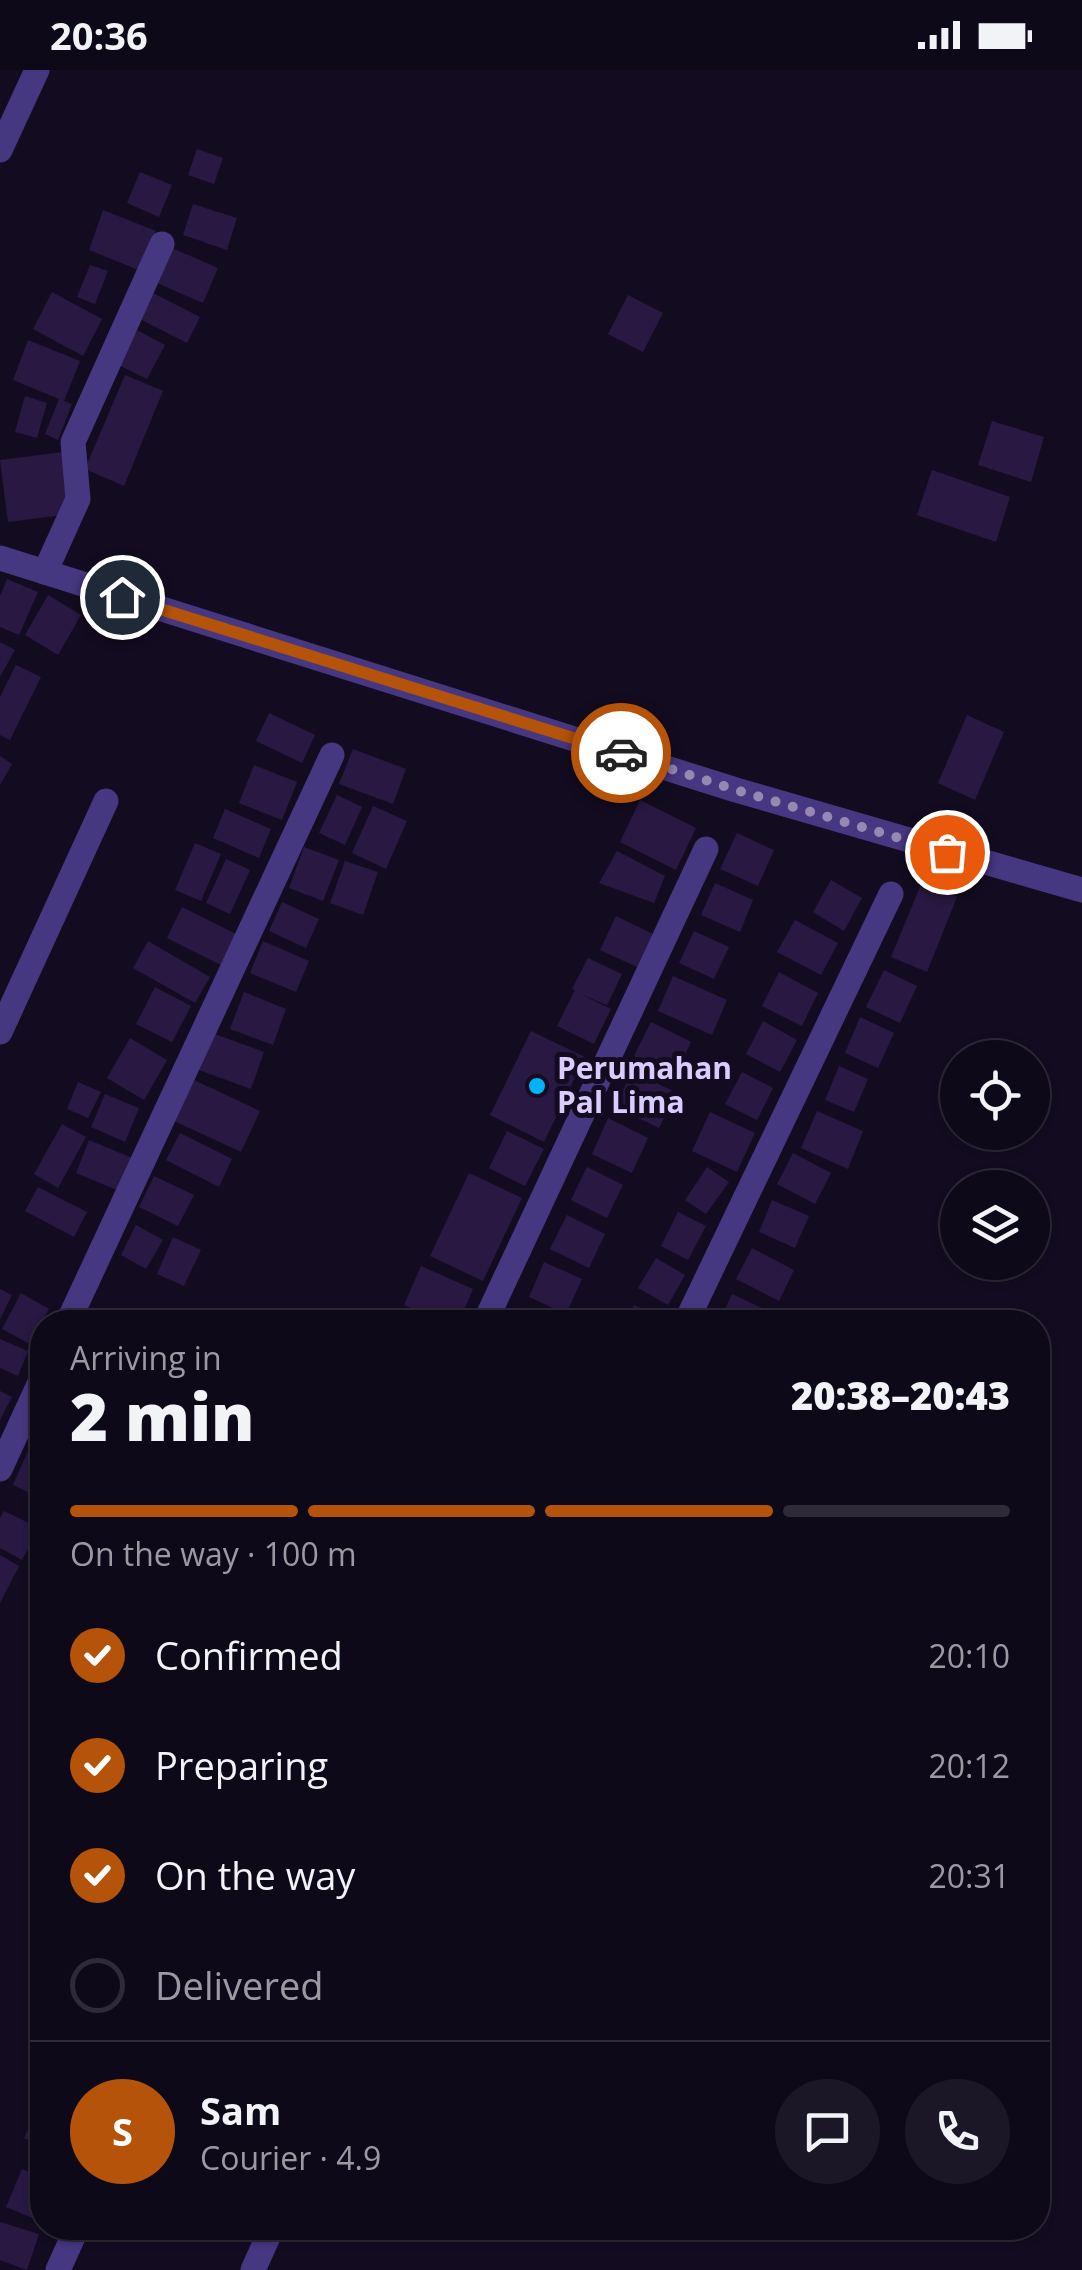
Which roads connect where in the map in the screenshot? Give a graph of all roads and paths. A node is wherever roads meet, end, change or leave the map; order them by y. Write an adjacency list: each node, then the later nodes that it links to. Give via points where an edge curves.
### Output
1 (37, 70): 2 (street)
2 (0, 150)
3 (162, 244): 5 (street, via 74,442 78,499)
4 (0, 558): 5 (street)
5 (45, 572): 9 (street, via 736,790)
6 (332, 755): 12 (street)
7 (106, 800): 11 (street)
8 (706, 848): 13 (street)
9 (1082, 889)
10 (891, 894): 14 (street)
11 (0, 1032)
12 (74, 1310)
13 (491, 1310)
14 (692, 1310)
15 (30, 1404): 16 (street)
16 (0, 1470)
17 (72, 2240): 19 (street)
18 (267, 2240): 20 (street)
19 (58, 2270)
20 (253, 2270)

